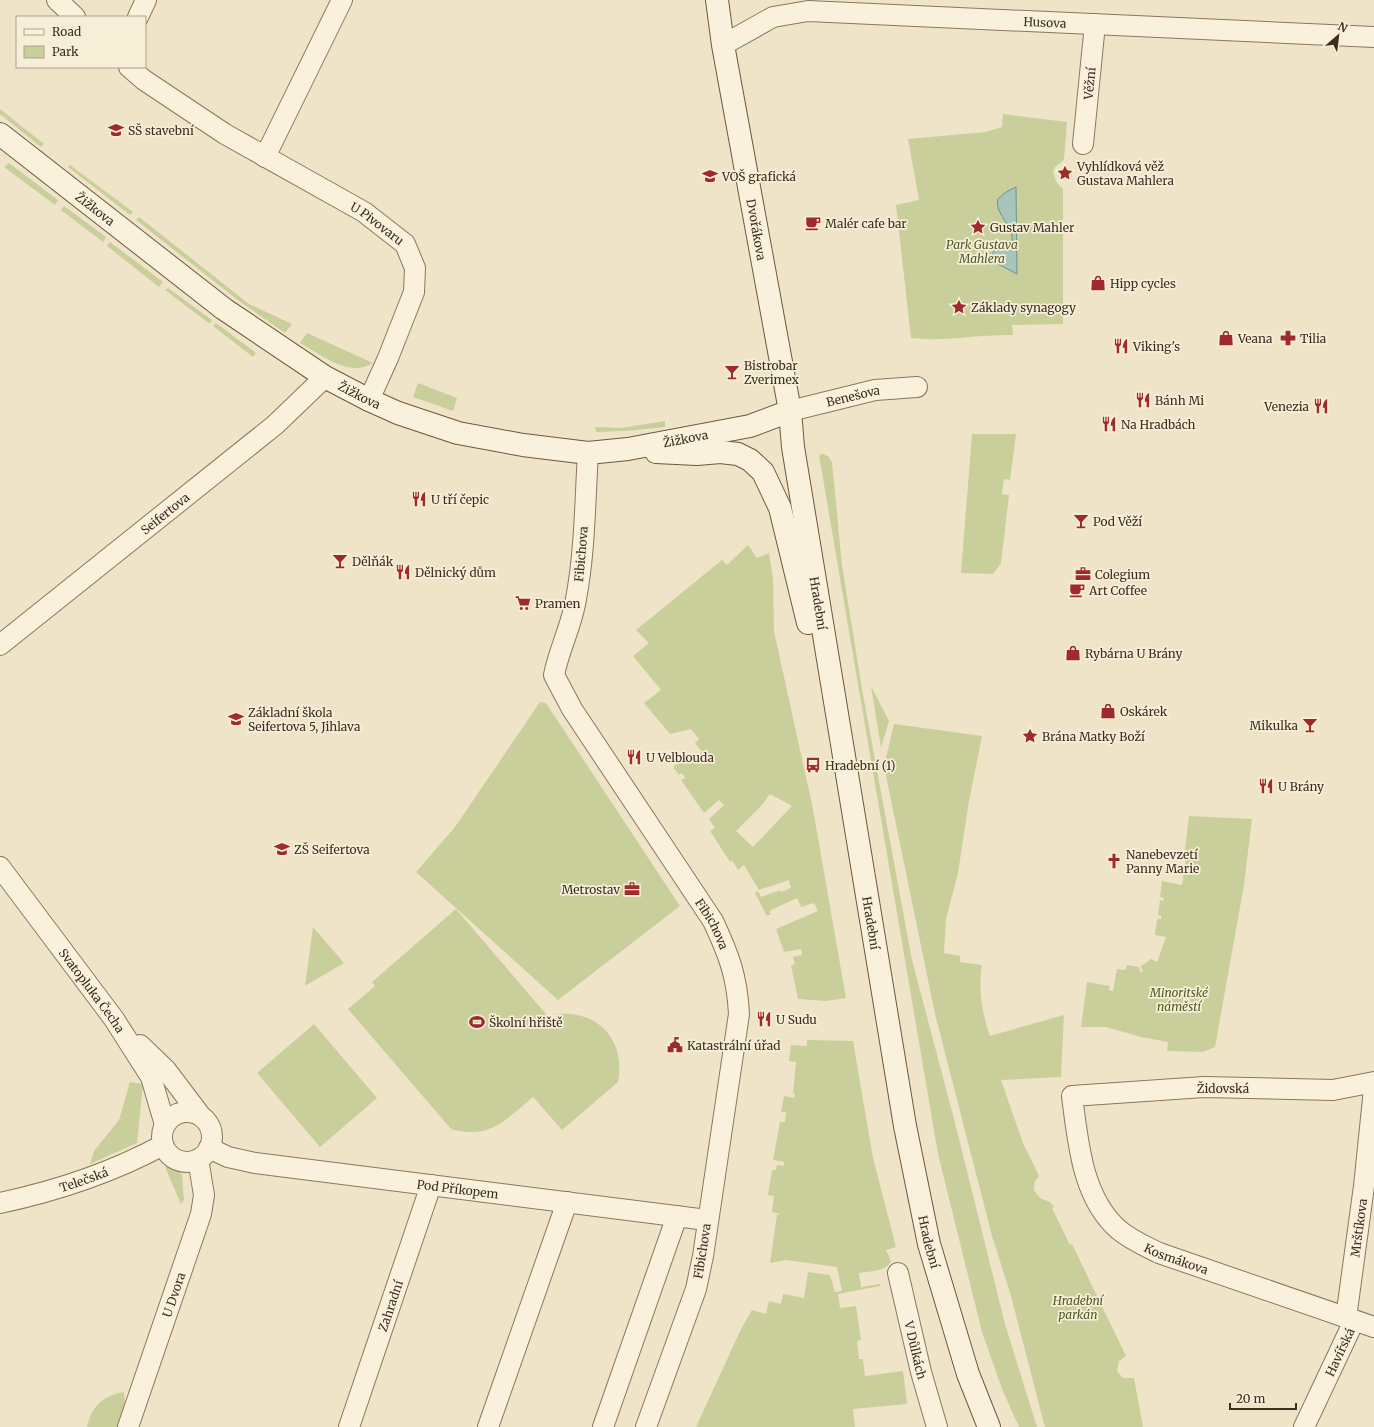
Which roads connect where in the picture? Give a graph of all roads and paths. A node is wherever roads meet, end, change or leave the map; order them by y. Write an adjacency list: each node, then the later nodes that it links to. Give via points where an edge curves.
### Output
1 (57, 0): 5 (street)
2 (146, 0): 6 (street)
3 (342, 0): 13 (street)
4 (717, 0): 9 (main road, Dvořákova)
5 (74, 16)
6 (138, 16)
7 (1095, 24): 8 (street, Husova); 9 (street, Husova, via 808,12 773,17); 12 (street, Věžní)
8 (1374, 37)
9 (723, 45): 17 (main road, Dvořákova)
10 (130, 68): 13 (street, U Pivovaru, via 225,134)
11 (0, 134): 14 (main road, Žižkova, via 224,309)
12 (1083, 144)
13 (266, 157): 16 (street, U Pivovaru, via 364,212 405,244 415,268 414,292)
14 (325, 378): 16 (main road, Žižkova); 20 (street, Seifertova, via 275,425)
15 (917, 387): 17 (street, Benešova, via 875,390)
16 (368, 400): 19 (main road, Žižkova, via 458,433)
17 (790, 411): 18 (main road, Žižkova, via 750,426); 21 (main road, Hradební, via 793,447)
18 (628, 449): 19 (main road, Žižkova); 21 (main road, via 738,454 750,460 763,472 780,508 808,621)
19 (588, 453): 35 (street, Fibichova, via 576,600 560,646 554,675 572,709 713,921 733,968 738,987 739,1014)
20 (0, 645)
21 (836, 714): 45 (main road, Hradební, via 905,1126 928,1236 968,1374)
22 (0, 867): 23 (street, Svatopluka Čecha)
23 (114, 1019): 27 (street, via 166,1070); 28 (street, Svatopluka Čecha, via 151,1076)
24 (1374, 1082): 26 (street, Židovská, via 1333,1090 1204,1087)
25 (1374, 1088): 37 (street, Mrštíkova)
26 (1072, 1096): 37 (street, Kosmákova, via 1086,1176 1108,1218 1118,1230 1159,1253)
27 (200, 1116): 28 (street, via 181,1113 174,1115); 30 (street, via 211,1129 211,1142)
28 (165, 1125): 29 (street, via 162,1134)
29 (163, 1145): 30 (street, via 171,1156 184,1162); 33 (street, Telečská, via 142,1156 44,1193)
30 (204, 1154): 31 (street, Pod Příkopem, via 255,1163); 39 (street, U Dvora, via 204,1195 201,1214)
31 (431, 1185): 32 (street, Pod Příkopem); 40 (street, Zahradní)
32 (567, 1202): 34 (street, Pod Příkopem); 41 (street)
33 (0, 1203)
34 (677, 1216): 35 (street, Pod Příkopem); 42 (street)
35 (707, 1220): 43 (street, Fibichova, via 696,1289)
36 (898, 1273): 44 (street, V Důlkách, via 921,1372)
37 (1350, 1320): 38 (street, Kosmákova); 46 (street, Havířská)
38 (1374, 1327)
39 (128, 1427)
40 (349, 1427)
41 (488, 1427)
42 (603, 1427)
43 (646, 1427)
44 (937, 1427)
45 (989, 1427)
46 (1304, 1427)

